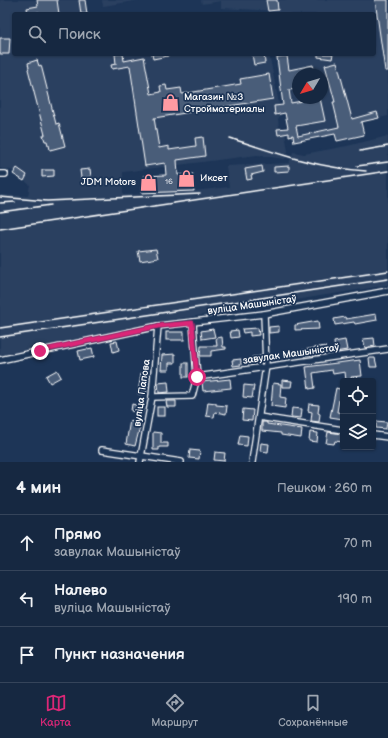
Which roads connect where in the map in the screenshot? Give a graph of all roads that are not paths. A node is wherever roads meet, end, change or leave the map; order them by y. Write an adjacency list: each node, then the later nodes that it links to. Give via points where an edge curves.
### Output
1 (388, 291): 2 (street, вуліца Машыністаў)
2 (264, 314): 3 (street, вуліца Машыністаў); 7 (street)
3 (192, 323): 4 (street, вуліца Машыністаў); 8 (street)
4 (158, 326): 6 (street, вуліца Машыністаў); 9 (street, вуліца Папова)
5 (388, 349): 7 (street, завулак Машыністаў)
6 (0, 360)
7 (266, 366): 8 (street, завулак Машыністаў); 10 (street)
8 (197, 377): 9 (street, via 192,396)
9 (152, 397): 15 (street, вуліца Папова)
10 (259, 417): 11 (street); 18 (street)
11 (340, 430)
12 (376, 435): 13 (street)
13 (388, 437)
14 (102, 450): 15 (street)
15 (141, 456): 16 (street, вуліца Папова); 17 (street)
16 (140, 462)
17 (181, 462)
18 (252, 462)

